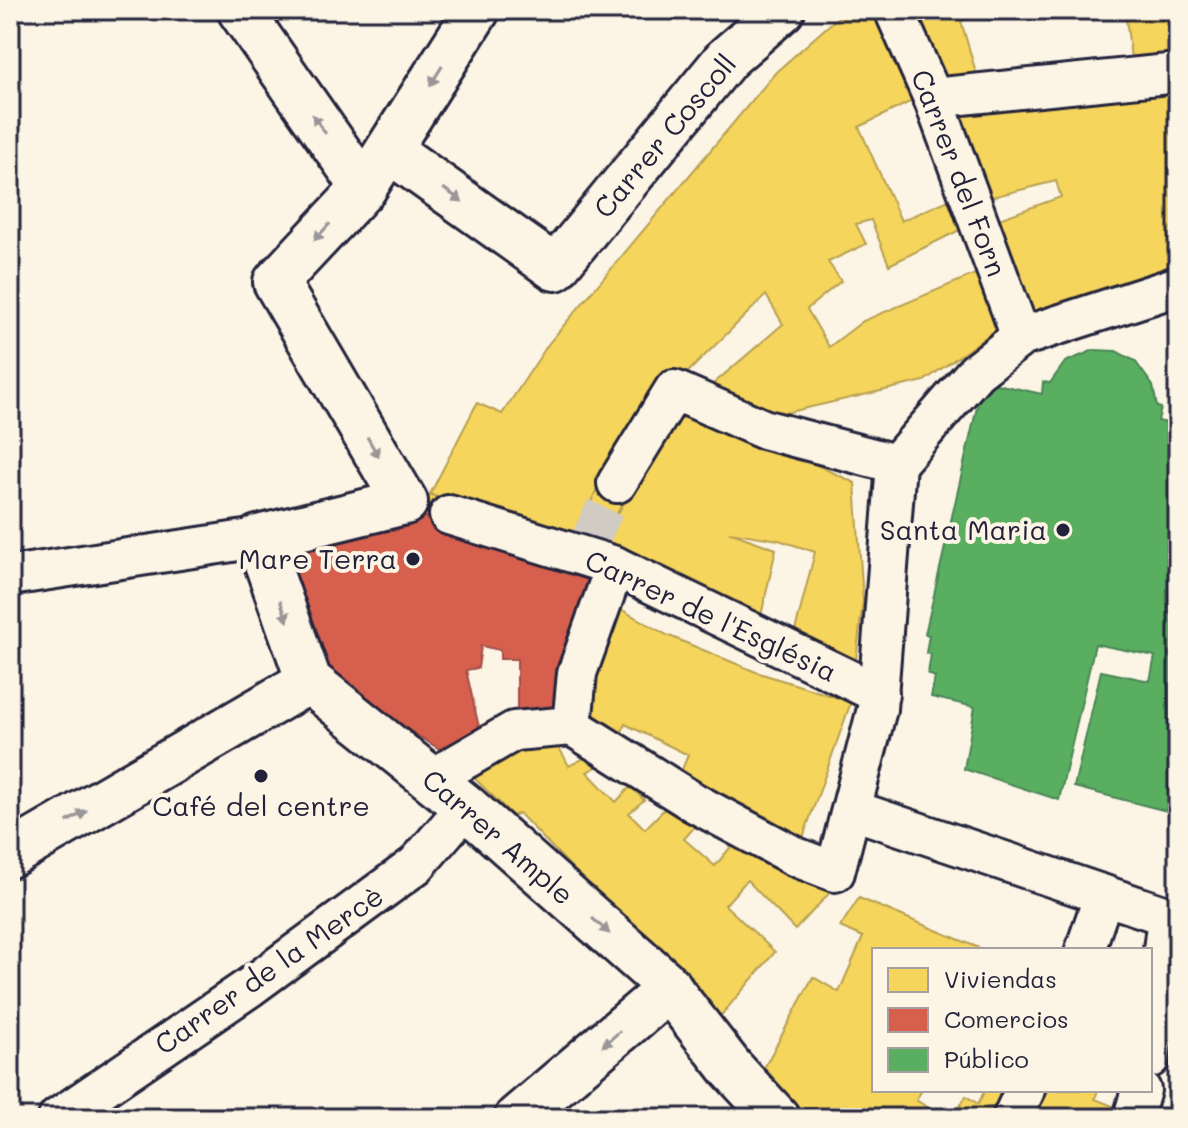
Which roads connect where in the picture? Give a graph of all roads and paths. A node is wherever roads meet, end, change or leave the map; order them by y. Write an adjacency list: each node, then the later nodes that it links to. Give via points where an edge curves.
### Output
1 (240, 10): 8 (street, one-way to 1)
2 (477, 10): 7 (street, one-way to 7)
3 (782, 10): 7 (street, Carrer Coscoll, one-way to 3, via 555,268 727,58)
4 (894, 10): 6 (street, Carrer del Forn)
5 (1178, 73): 6 (street)
6 (933, 98): 10 (street, Carrer del Forn)
7 (389, 150): 8 (street)
8 (364, 188): 13 (street, one-way to 13, via 276,282)
9 (1178, 286): 10 (street)
10 (1021, 337): 11 (street, via 976,372)
11 (896, 464): 12 (street, via 763,429 674,390); 18 (street)
12 (617, 483)
13 (425, 508): 14 (street); 15 (street, Carrer de l'Església)
14 (258, 538): 16 (street); 17 (street, one-way to 17)
15 (595, 555): 18 (street, Carrer de l'Església); 19 (street)
16 (10, 576)
17 (309, 681): 20 (street, Carrer Ample); 23 (street, one-way to 17)
18 (878, 702): 22 (street)
19 (572, 726): 20 (street, via 514,731); 22 (street, via 693,802 835,872)
20 (431, 779): 21 (street, Carrer Ample)
21 (466, 807): 27 (street, Carrer Ample, one-way to 27); 31 (street, Carrer de la Mercè, via 416,865)
22 (853, 810): 24 (street)
23 (10, 855)
24 (1104, 895): 25 (street); 26 (street)
25 (1172, 918): 28 (street)
26 (1086, 948)
27 (670, 988): 32 (street, one-way to 32); 33 (street, Carrer Ample)
28 (1152, 1045)
29 (1024, 1092): 34 (street)
30 (1140, 1092): 35 (street)
31 (58, 1118)
32 (517, 1118)
33 (777, 1118)
34 (1012, 1118)
35 (1133, 1118)

